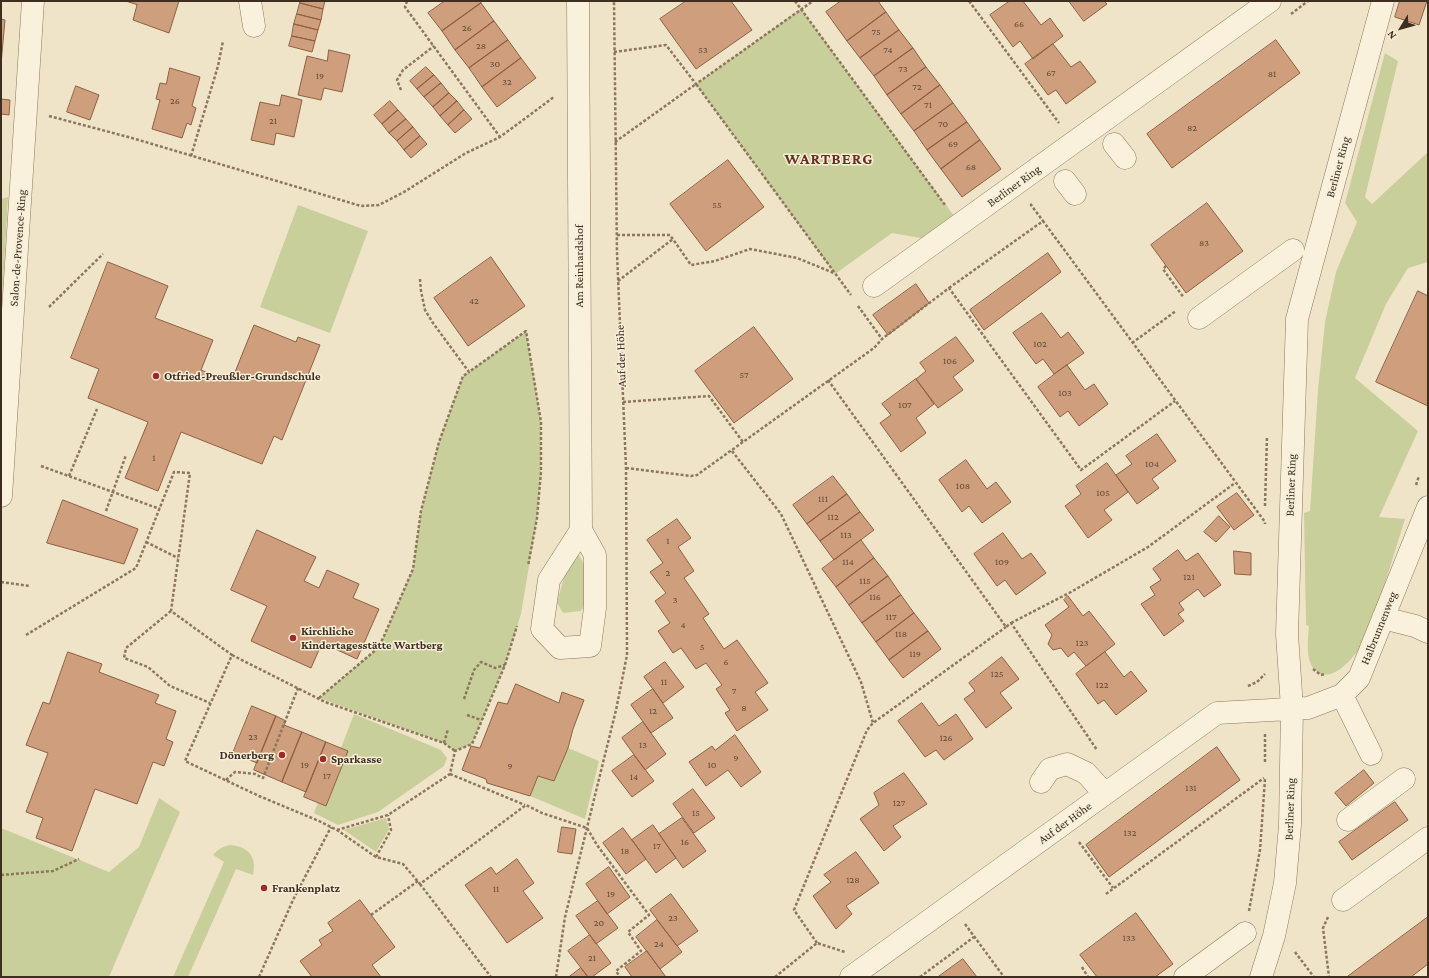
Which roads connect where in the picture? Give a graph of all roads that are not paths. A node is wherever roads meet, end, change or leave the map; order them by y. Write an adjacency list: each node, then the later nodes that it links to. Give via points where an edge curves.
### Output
1 (34, 1): 10 (street, Salon-de-Provence-Ring)
2 (250, 1): 6 (street)
3 (578, 1): 12 (street, Am Reinhardshof)
4 (1270, 1): 8 (street, Berliner Ring)
5 (1383, 1): 16 (street, Berliner Ring, via 1297,319 1287,634)
6 (254, 26)
7 (1293, 250): 9 (street)
8 (874, 286)
9 (1190, 312)
10 (1, 496)
11 (1428, 507): 13 (street, Halbrunnenweg)
12 (581, 530): 12 (street, via 549,580 542,629 560,648 590,646 595,608 595,555)
13 (1383, 618): 14 (street); 15 (street, Halbrunnenweg, via 1359,678)
14 (1428, 632)
15 (1342, 695): 16 (street, Halbrunnenweg, via 1308,708); 17 (street)
16 (1292, 708): 20 (street, Auf der Höhe, via 1217,713); 27 (street, Berliner Ring, via 1290,825 1285,883 1274,936)
17 (1371, 754)
18 (1404, 779): 21 (street)
19 (1041, 782): 20 (street, via 1050,769 1067,764 1086,773)
20 (1105, 794): 25 (street, Auf der Höhe)
21 (1348, 820)
22 (1428, 838): 23 (street)
23 (1343, 900)
24 (1245, 933): 26 (street)
25 (851, 977)
26 (1185, 977)
27 (1261, 977)

